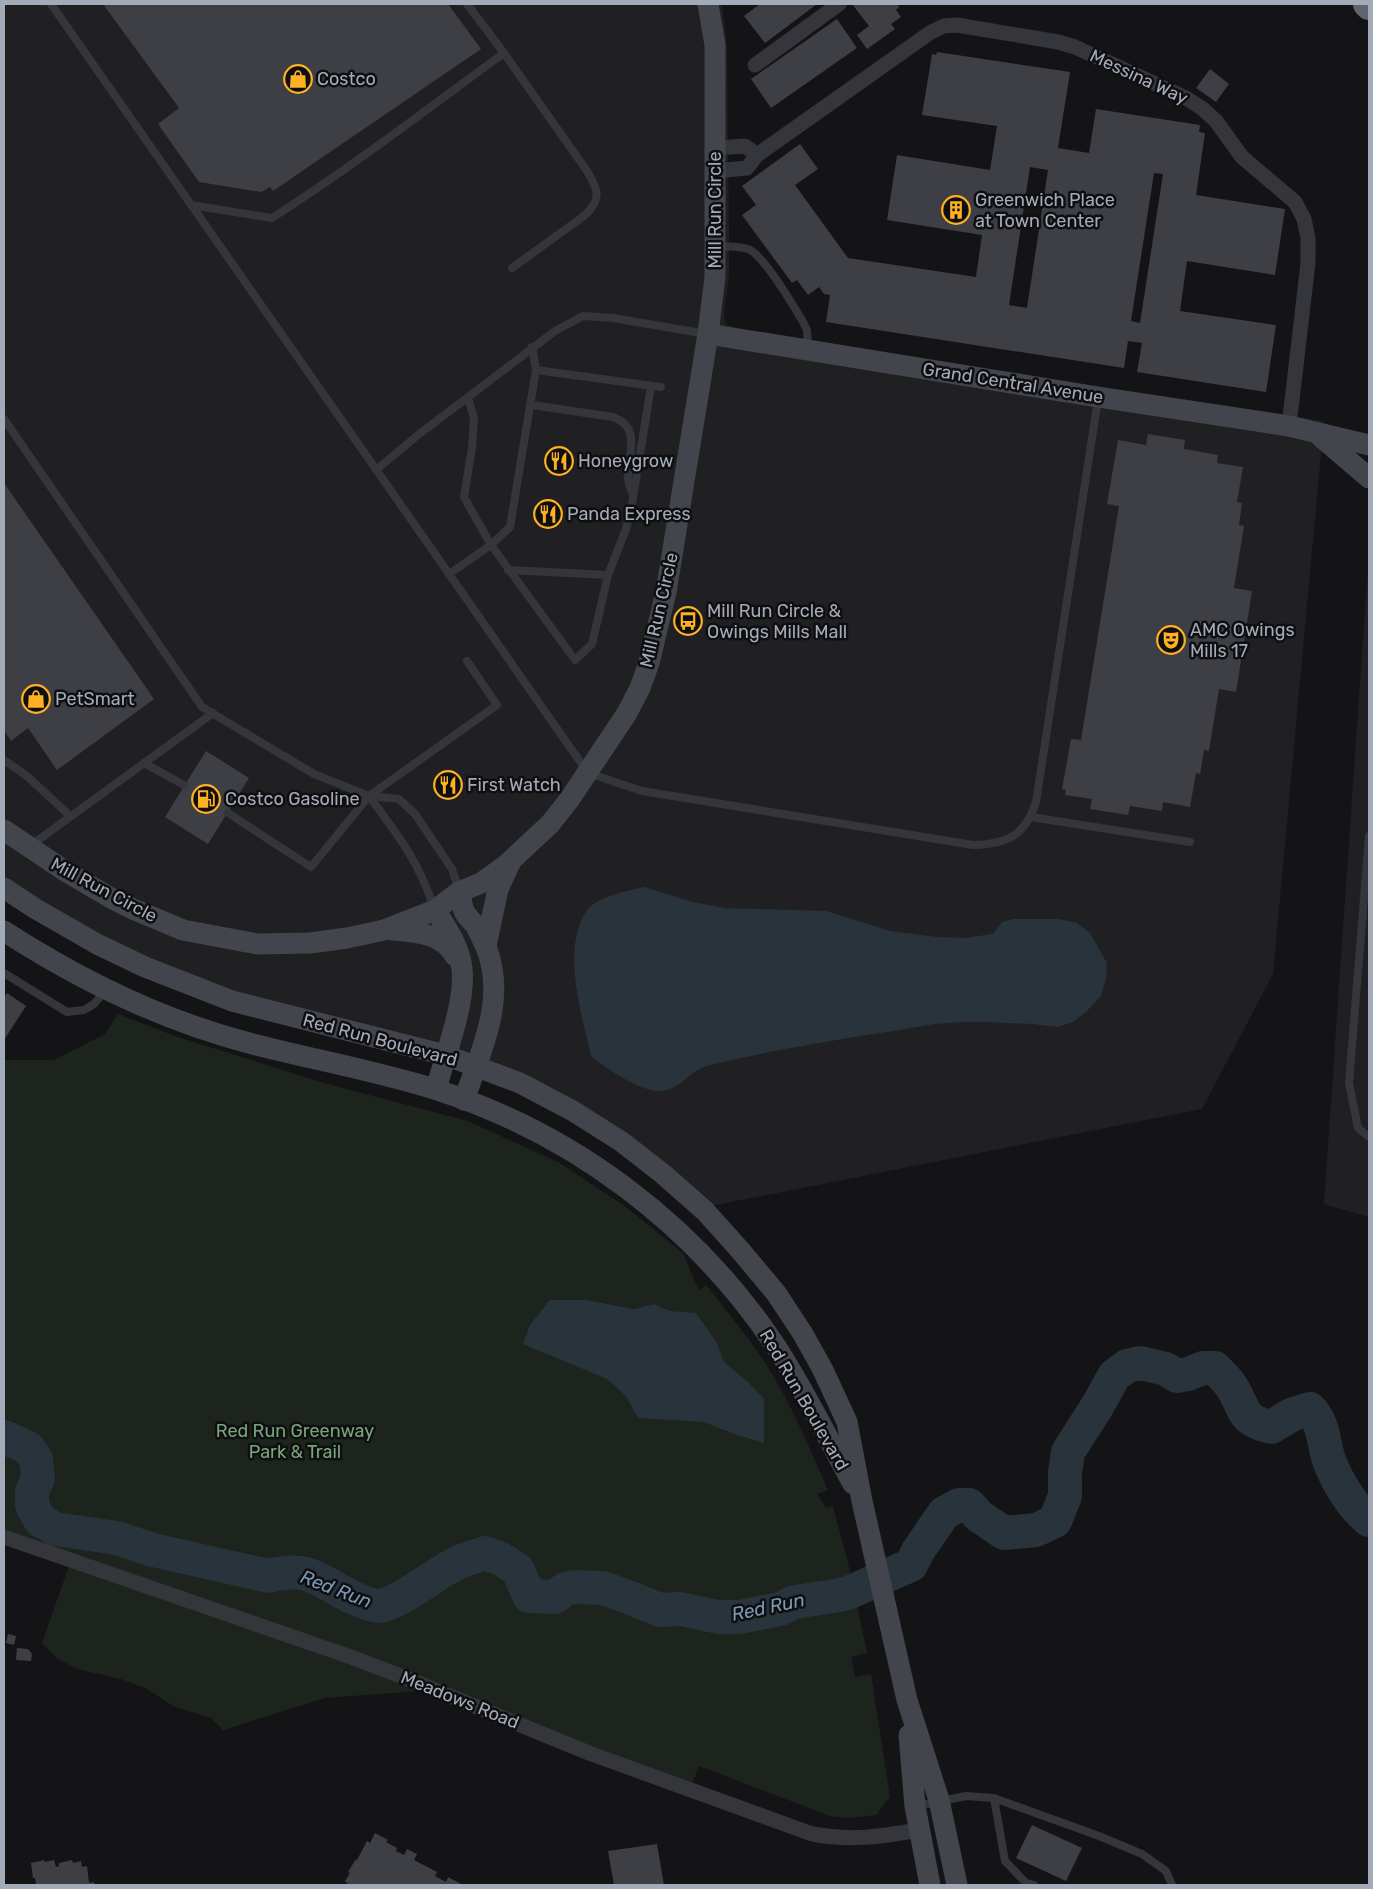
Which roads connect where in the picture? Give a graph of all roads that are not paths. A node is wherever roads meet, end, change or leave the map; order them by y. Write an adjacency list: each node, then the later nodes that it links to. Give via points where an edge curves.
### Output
1 (50, 4): 10 (lane)
2 (467, 4): 5 (lane)
3 (708, 4): 7 (street, Mill Run Circle, via 715,45)
4 (839, 4): 6 (street)
5 (504, 54): 10 (lane, via 325,184 272,218); 12 (lane, via 587,171 598,196 594,207 584,216)
6 (755, 65)
7 (715, 148): 8 (street, via 745,146); 9 (street, Mill Run Circle)
8 (757, 155): 9 (street, Messina Way, via 747,168); 23 (street, Messina Way, via 925,36 944,26 957,25 1075,47 1186,98 1216,121 1242,157 1295,202 1304,219 1308,263)
9 (715, 171): 11 (street, Mill Run Circle)
10 (191, 205): 26 (lane)
11 (715, 246): 13 (street, Mill Run Circle); 15 (lane, via 746,248 762,261 802,320 807,330)
12 (512, 268)
13 (708, 334): 14 (lane, via 583,316); 15 (street, Grand Central Avenue); 37 (street, Mill Run Circle, via 653,649 640,688 627,713)
14 (532, 348): 16 (lane); 20 (lane)
15 (808, 351): 19 (street, Grand Central Avenue)
16 (536, 370): 17 (lane); 21 (lane)
17 (651, 386): 18 (lane); 28 (lane)
18 (661, 387)
19 (1098, 397): 23 (street, Grand Central Avenue); 42 (lane, via 1038,794)
20 (468, 398): 26 (lane); 29 (lane, via 474,418 464,497)
21 (532, 405): 28 (lane, via 622,421 628,427 632,442 627,478); 29 (lane, via 510,528)
22 (4, 419): 34 (lane, via 202,706)
23 (1289, 426): 24 (street, Grand Central Avenue)
24 (1317, 434): 25 (street, Grand Central Avenue); 27 (street, Grand Central Avenue)
25 (1369, 445)
26 (376, 470): 31 (lane)
27 (1369, 478)
28 (633, 497): 32 (lane, via 626,529)
29 (491, 545): 30 (lane); 31 (lane)
30 (508, 570): 32 (lane); 32 (lane, via 575,660 592,644)
31 (449, 574): 37 (lane)
32 (608, 575)
33 (467, 661): 39 (lane, via 497,705)
34 (213, 713): 36 (lane); 39 (lane, via 314,774)
35 (4, 760): 41 (lane, via 28,776)
36 (144, 763): 38 (lane); 41 (lane)
37 (588, 773): 42 (lane, via 642,791 973,845 990,844 1014,836); 47 (street, Mill Run Circle, via 550,824)
38 (184, 785)
39 (369, 796): 40 (lane, via 311,867); 50 (lane, via 399,800 415,814 452,869); 51 (lane, via 414,860)
40 (228, 813)
41 (70, 816): 46 (lane)
42 (1031, 817): 45 (lane)
43 (4, 830): 46 (street, Mill Run Circle)
44 (1369, 836): 48 (lane)
45 (1190, 842)
46 (29, 847): 52 (street, Mill Run Circle, via 133,909 191,932 257,944 310,943)
47 (514, 858): 50 (street, Mill Run Circle, via 481,883); 54 (street, via 498,889)
48 (1367, 883): 62 (lane, via 1349,1083 1358,1128)
49 (4, 888): 58 (street, Red Run Boulevard, via 97,944 145,967 232,1001)
50 (459, 892): 51 (street, Mill Run Circle); 54 (street, via 465,912)
51 (435, 910): 52 (street, Mill Run Circle); 55 (street, via 458,952)
52 (384, 930): 55 (street, via 418,932 435,938 452,951)
53 (4, 931): 57 (street, Red Run Boulevard)
54 (486, 946): 59 (street, via 494,981 494,1004)
55 (462, 969): 58 (street, via 460,998)
56 (4, 973): 57 (lane, via 67,1012 84,1010)
57 (106, 990): 60 (street, Red Run Boulevard, via 139,1006 247,1043)
58 (445, 1054): 59 (street, Red Run Boulevard); 60 (street)
59 (476, 1066): 61 (street); 63 (street, Red Run Boulevard, via 520,1083 622,1142 705,1211 740,1250 776,1293 823,1370 847,1422)
60 (436, 1089): 61 (street, Red Run Boulevard)
61 (464, 1100): 63 (street, Red Run Boulevard, via 557,1142 599,1168 682,1235 748,1308 775,1346)
62 (1369, 1138)
63 (862, 1502): 65 (street, Red Run Boulevard)
64 (4, 1537): 69 (street, Meadows Road, via 350,1657 589,1753 812,1834 864,1838)
65 (907, 1700): 67 (street, Red Run Boulevard); 68 (street, Red Run Boulevard)
66 (994, 1798): 67 (lane, via 966,1796); 72 (lane, via 1005,1860 1026,1883); 73 (lane, via 1142,1854 1166,1872)
67 (939, 1800): 68 (lane); 71 (street, Red Run Boulevard)
68 (915, 1806): 69 (street, Red Run Boulevard)
69 (918, 1830): 70 (street, Red Run Boulevard)
70 (930, 1885)
71 (957, 1885)
72 (1034, 1885)
73 (1172, 1885)

